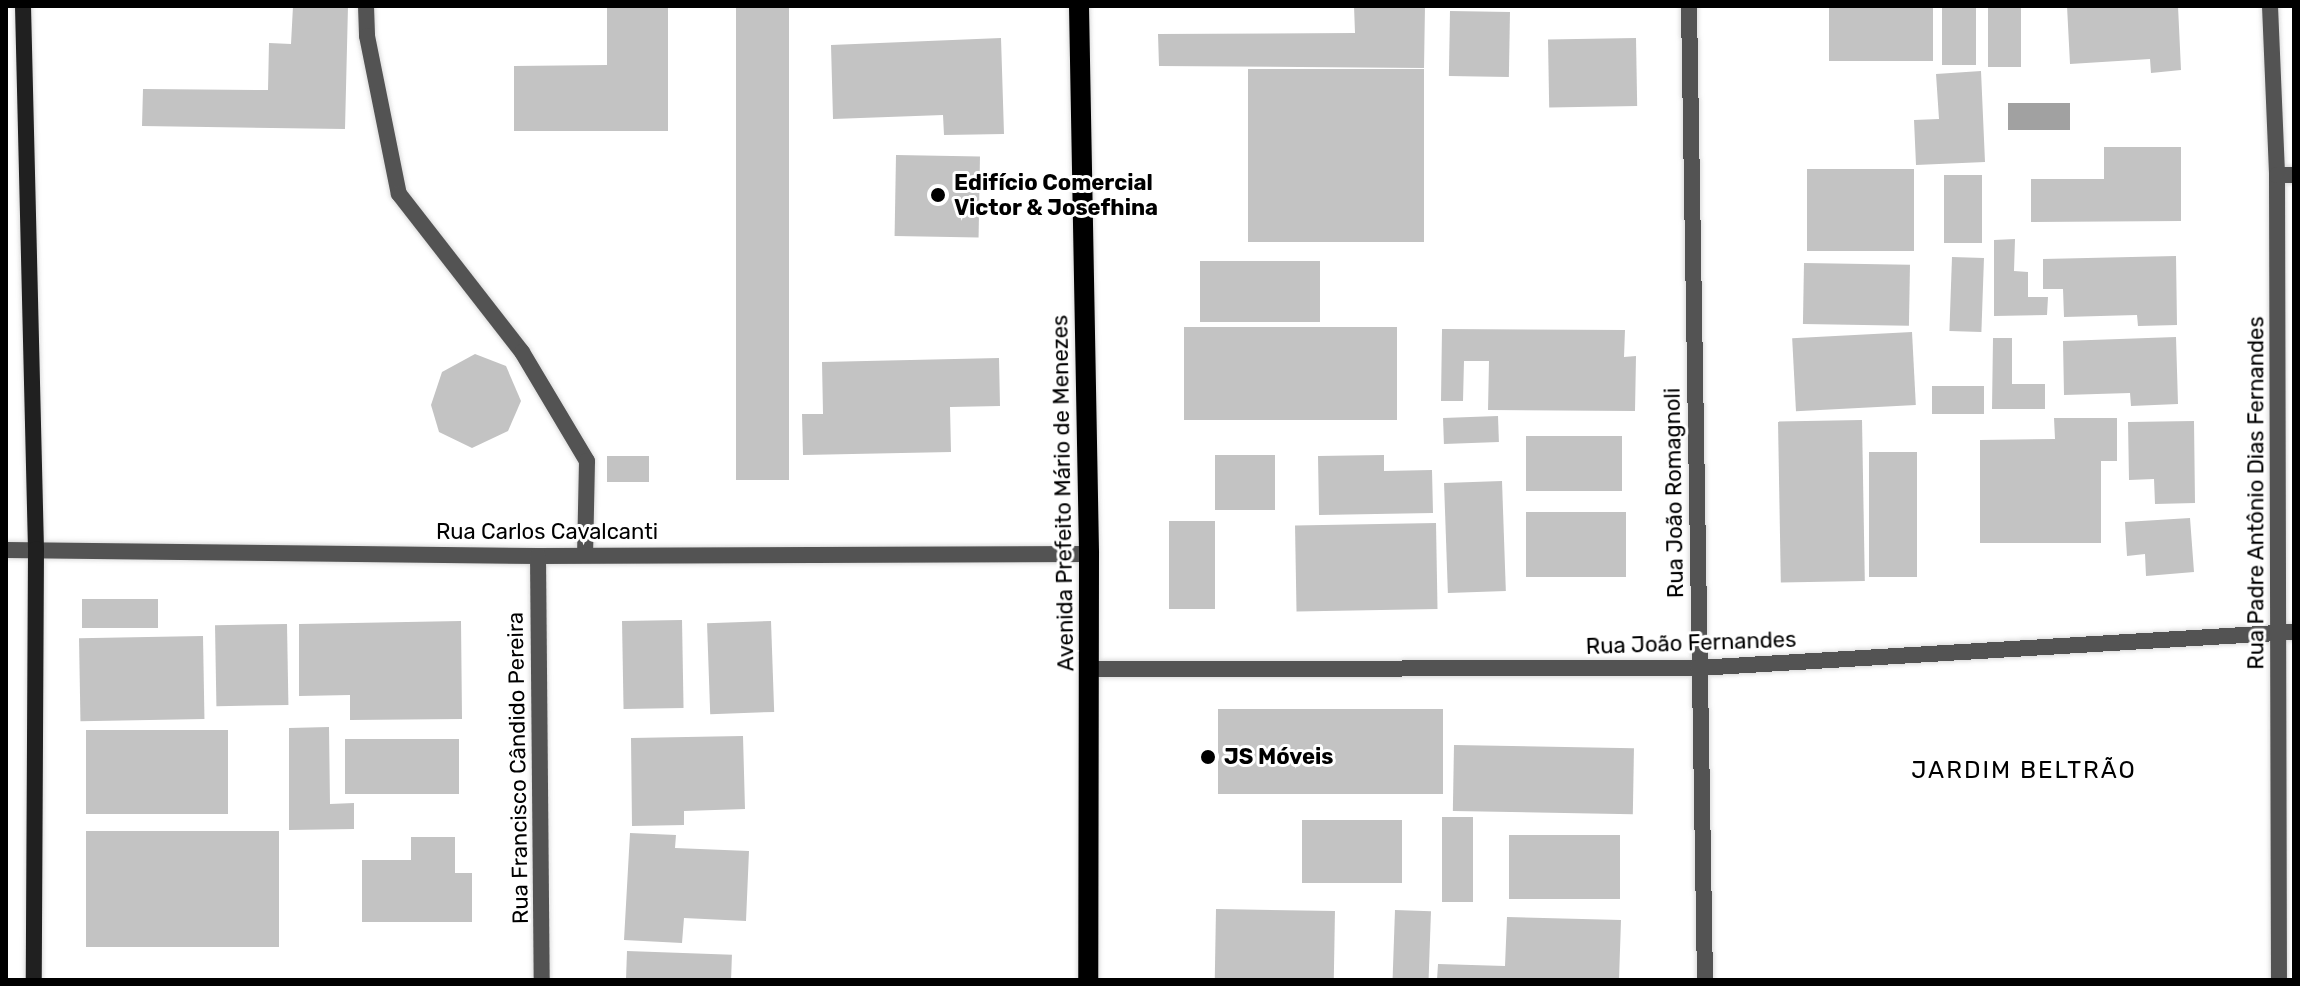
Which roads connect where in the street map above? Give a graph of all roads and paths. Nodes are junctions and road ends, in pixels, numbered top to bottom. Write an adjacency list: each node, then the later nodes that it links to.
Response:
1 (23, 6): 6 (main road)
2 (366, 6): 11 (street)
3 (1079, 6): 12 (main road, Avenida Prefeito Mário de Menezes)
4 (1689, 6): 15 (street, Rua João Romagnoli)
5 (2270, 6): 8 (street, Rua Padre Antônio Dias Fernandes)
6 (25, 108): 7 (main road); 9 (main road)
7 (6, 110)
8 (2286, 175): 14 (street, Rua Padre Antônio Dias Fernandes)
9 (36, 549): 10 (street, Rua Carlos Cavalcanti); 13 (street, Rua Carlos Cavalcanti); 17 (main road)
10 (6, 550)
11 (585, 554): 12 (street, Rua Carlos Cavalcanti); 13 (street, Rua Carlos Cavalcanti)
12 (1089, 554): 16 (main road, Avenida Prefeito Mário de Menezes)
13 (538, 556): 18 (street, Rua Francisco Cândido Pereira)
14 (2286, 632): 15 (street, Rua João Fernandes); 21 (street, Rua Padre Antônio Dias Fernandes)
15 (1698, 668): 16 (street, Rua João Fernandes); 20 (street, Rua João Romagnoli)
16 (1089, 669): 19 (main road, Avenida Prefeito Mário de Menezes)
17 (34, 980)
18 (542, 980)
19 (1088, 980)
20 (1705, 980)
21 (2279, 980)

